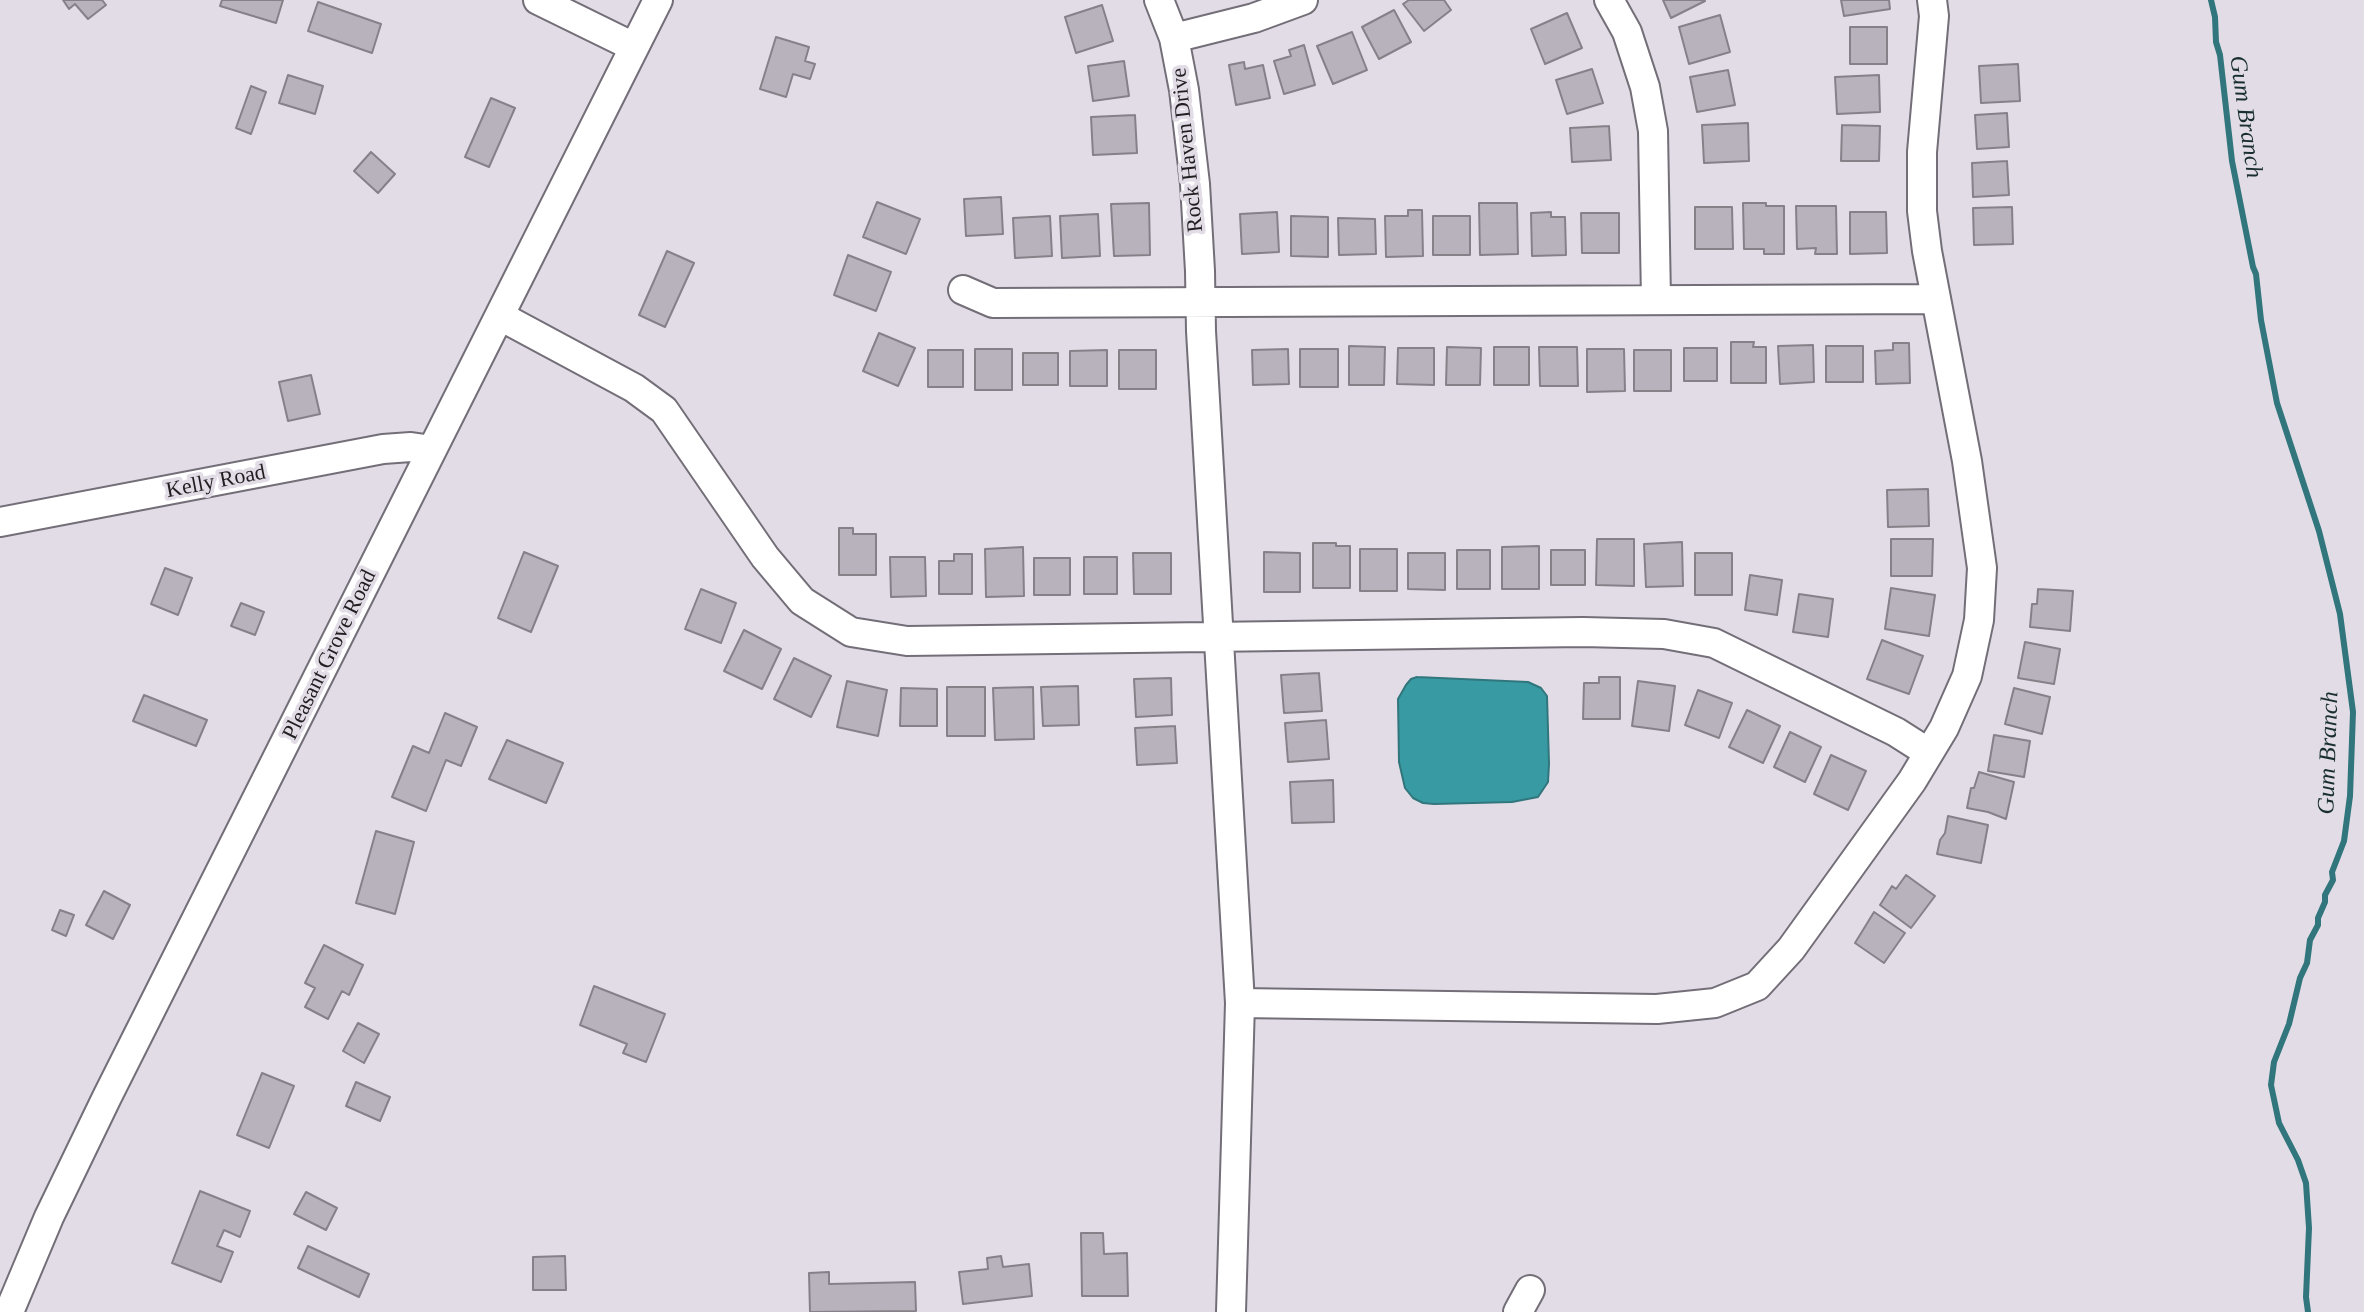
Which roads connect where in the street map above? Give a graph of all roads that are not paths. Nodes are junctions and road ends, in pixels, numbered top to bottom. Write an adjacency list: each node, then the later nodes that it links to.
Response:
1 (538, 0): 8 (street)
2 (658, 0): 8 (street, Pleasant Grove Road)
3 (1159, 0): 7 (street, Rock Haven Drive)
4 (1303, 0): 7 (street)
5 (1609, 0): 11 (street)
6 (1932, 0): 10 (street)
7 (1174, 38): 12 (street, Rock Haven Drive)
8 (634, 47): 13 (street, Pleasant Grove Road)
9 (963, 290): 12 (street)
10 (1936, 299): 11 (street); 17 (street)
11 (1656, 300): 12 (street)
12 (1200, 303): 16 (street, Rock Haven Drive)
13 (500, 316): 14 (street, Pleasant Grove Road); 16 (street)
14 (432, 450): 15 (street, Kelly Road); 19 (street, Pleasant Grove Road)
15 (0, 522)
16 (1220, 638): 17 (street); 18 (street, Rock Haven Drive)
17 (1929, 753): 18 (street)
18 (1240, 1003): 20 (street, Rock Haven Drive)
19 (9, 1312)
20 (1231, 1312)

